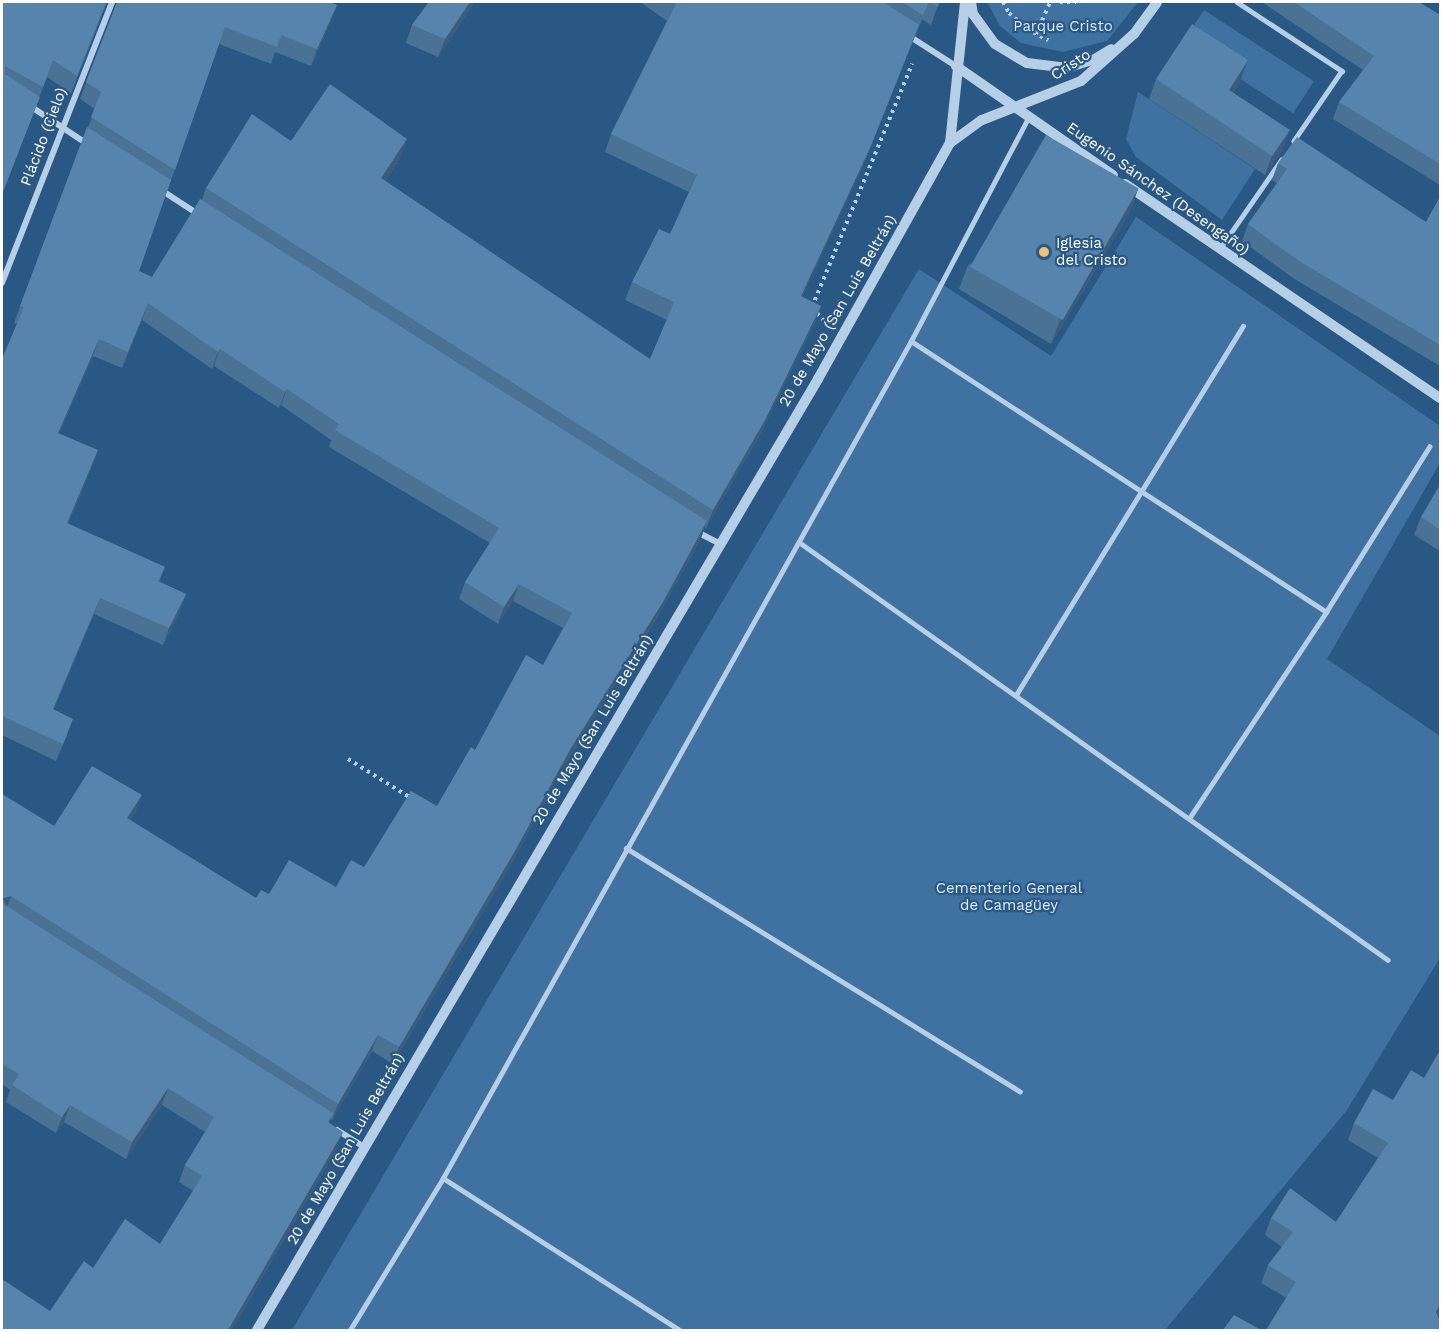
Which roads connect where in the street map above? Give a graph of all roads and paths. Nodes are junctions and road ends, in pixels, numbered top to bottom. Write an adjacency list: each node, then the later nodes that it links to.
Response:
1 (112, 2): 20 (street, Plácido (Cielo))
2 (965, 2): 15 (street, 20 de Mayo (San Luis Beltrán))
3 (971, 2): 12 (street)
4 (1003, 2): 11 (path)
5 (1050, 2): 11 (path)
6 (1060, 2): 7 (path)
7 (1076, 2)
8 (1157, 2): 12 (street, Cristo)
9 (1237, 2): 22 (lane)
10 (903, 32): 14 (street, Eugenio Sánchez (Desengaño))
11 (1036, 34): 13 (path)
12 (1134, 34): 17 (street, Cristo)
13 (1056, 41)
14 (920, 44): 15 (street, Eugenio Sánchez (Desengaño)); 29 (path)
15 (956, 66): 18 (street, Eugenio Sánchez (Desengaño)); 21 (street, 20 de Mayo (San Luis Beltrán))
16 (21, 100): 20 (street)
17 (1038, 101): 18 (street, Cristo); 19 (street)
18 (1012, 106): 19 (street, Eugenio Sánchez (Desengaño)); 21 (street, 20 de Mayo (San Luis Beltrán))
19 (1028, 118): 27 (street, Eugenio Sánchez (Desengaño)); 31 (lane)
20 (60, 126): 23 (street); 28 (street, Plácido (Cielo))
21 (951, 143): 37 (street, 20 de Mayo (San Luis Beltrán))
22 (1290, 147)
23 (100, 152)
24 (1283, 156): 27 (lane)
25 (151, 184): 26 (street)
26 (201, 216)
27 (1218, 251): 32 (street, Eugenio Sánchez (Desengaño))
28 (2, 283)
29 (828, 325)
30 (1243, 326): 34 (lane)
31 (910, 341): 34 (lane); 36 (lane)
32 (1440, 398)
33 (1429, 447): 38 (lane)
34 (1139, 492): 38 (lane); 39 (lane)
35 (686, 524): 37 (street)
36 (799, 542): 39 (lane); 43 (lane)
37 (721, 544): 47 (street, 20 de Mayo (San Luis Beltrán))
38 (1326, 612): 42 (lane)
39 (1016, 694): 42 (lane)
40 (348, 759): 41 (path)
41 (417, 802)
42 (1190, 817): 44 (lane)
43 (626, 848): 45 (lane); 48 (lane)
44 (1388, 960)
45 (1020, 1091)
46 (334, 1128): 47 (street)
47 (364, 1147): 49 (street, 20 de Mayo (San Luis Beltrán))
48 (443, 1178): 50 (lane); 51 (lane)
49 (257, 1330)
50 (350, 1330)
51 (680, 1330)

